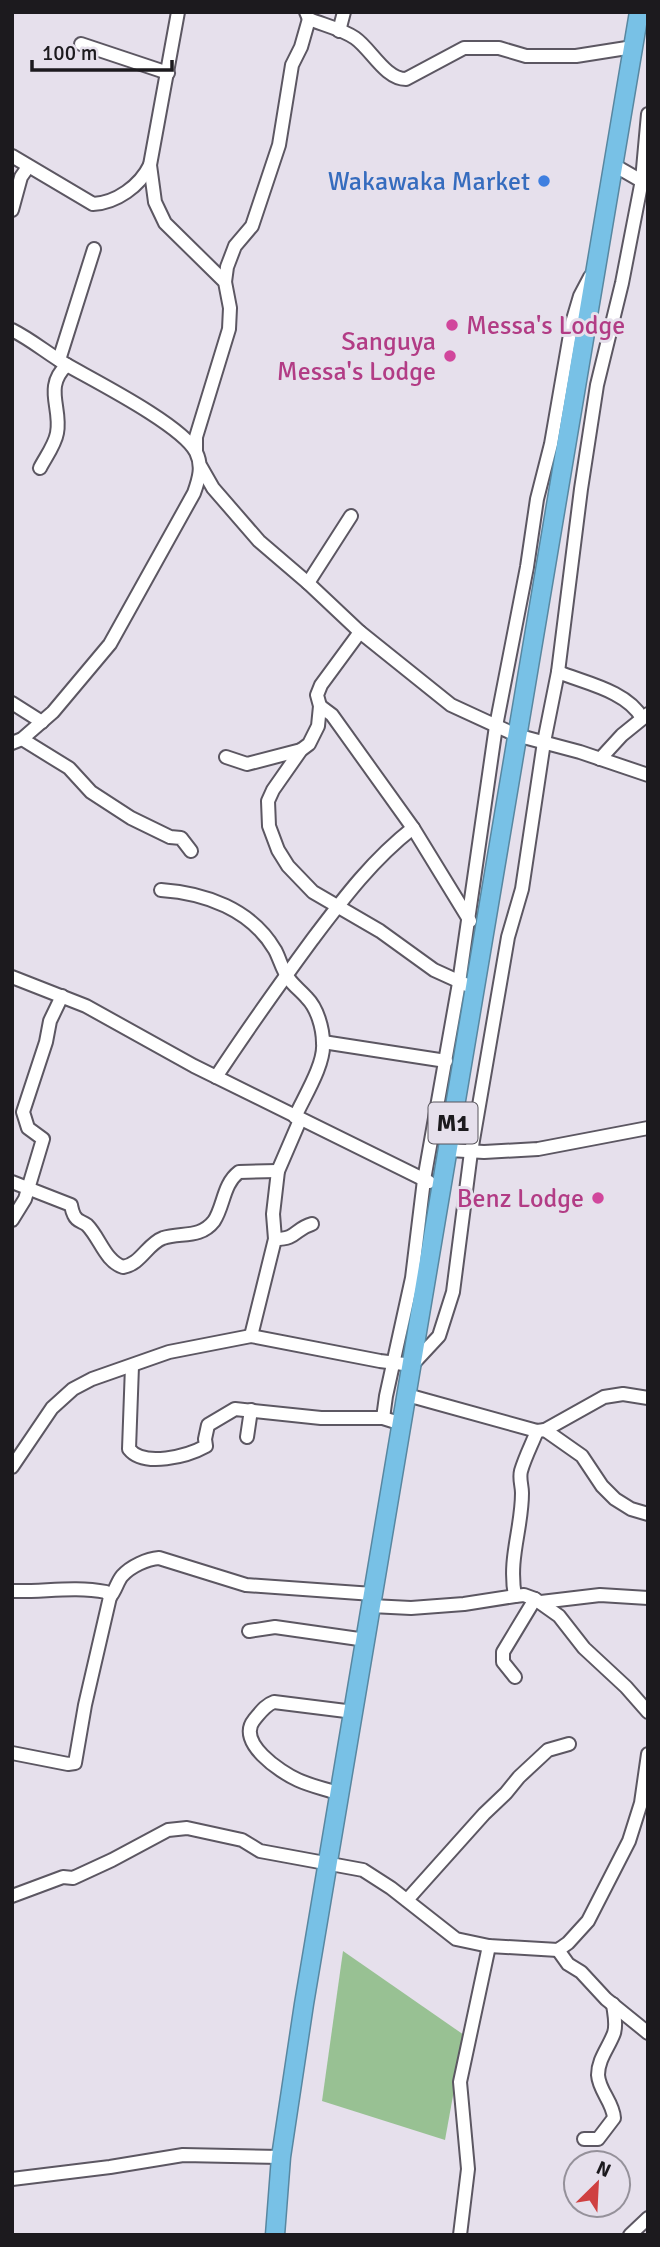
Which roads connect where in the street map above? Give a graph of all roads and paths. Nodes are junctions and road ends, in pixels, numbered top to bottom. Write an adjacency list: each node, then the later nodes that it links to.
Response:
1 (178, 12): 8 (street)
2 (344, 12): 5 (street)
3 (639, 12): 7 (highway, M1)
4 (308, 16): 5 (street); 19 (street)
5 (339, 31): 7 (street)
6 (81, 44): 8 (street)
7 (633, 47): 10 (highway, M1)
8 (168, 73): 13 (street)
9 (647, 120): 10 (street); 15 (street)
10 (618, 134): 12 (highway, M1)
11 (12, 156): 14 (street)
12 (612, 164): 15 (street); 18 (highway, M1)
13 (150, 165): 14 (street); 19 (street)
14 (28, 167): 16 (street)
15 (645, 183): 28 (street)
16 (12, 210)
17 (94, 249): 21 (street)
18 (597, 264): 33 (street); 34 (highway, M1)
19 (225, 282): 22 (street)
20 (12, 330): 21 (street)
21 (63, 362): 22 (street); 24 (street)
22 (196, 451): 23 (street)
23 (201, 467): 26 (street); 32 (street)
24 (40, 468)
25 (351, 516): 26 (street)
26 (308, 583): 27 (street)
27 (360, 632): 30 (street); 33 (street)
28 (558, 672): 31 (street); 36 (street)
29 (12, 703): 32 (street)
30 (320, 706): 37 (street); 41 (street)
31 (645, 716): 39 (street)
32 (42, 722): 35 (street)
33 (496, 726): 34 (street); 45 (street)
34 (516, 735): 36 (street); 46 (highway, M1)
35 (17, 741): 42 (street)
36 (544, 742): 39 (street); 57 (street)
37 (301, 750): 38 (street); 44 (street)
38 (226, 757)
39 (600, 759): 40 (street)
40 (648, 775)
41 (413, 828): 44 (street); 45 (street)
42 (191, 851)
43 (161, 890): 47 (street)
44 (337, 907): 47 (street); 49 (street)
45 (468, 918): 46 (street); 49 (street)
46 (483, 937): 49 (highway, M1)
47 (286, 975): 51 (street); 53 (street)
48 (12, 977): 50 (street)
49 (467, 985): 52 (street); 56 (highway, M1)
50 (62, 996): 53 (street); 61 (street)
51 (324, 1042): 52 (street); 54 (street)
52 (446, 1061): 59 (street)
53 (216, 1077): 54 (street)
54 (298, 1119): 58 (street); 59 (street)
55 (648, 1128): 57 (street)
56 (449, 1150): 57 (street); 62 (highway, M1)
57 (471, 1152): 68 (street)
58 (278, 1171): 61 (street); 65 (street)
59 (424, 1180): 62 (street); 67 (street)
60 (12, 1182): 61 (street)
61 (29, 1188): 63 (street)
62 (442, 1189): 68 (highway, M1)
63 (12, 1220)
64 (312, 1224): 65 (street)
65 (275, 1239): 66 (street)
66 (251, 1336): 67 (street); 69 (street)
67 (394, 1363): 68 (street); 73 (street)
68 (412, 1365): 70 (highway, M1)
69 (132, 1366): 72 (street); 77 (street)
70 (407, 1395): 74 (highway, M1); 75 (street)
71 (648, 1398): 75 (street)
72 (251, 1410): 73 (street); 76 (street)
73 (383, 1418): 74 (street)
74 (402, 1424): 83 (highway, M1)
75 (541, 1430): 78 (street); 80 (street)
76 (247, 1437)
77 (12, 1467)
78 (648, 1514)
79 (12, 1591): 81 (street)
80 (516, 1596): 83 (street); 84 (street)
81 (110, 1597): 83 (street); 91 (street)
82 (648, 1598): 84 (street)
83 (372, 1600): 86 (highway, M1)
84 (538, 1601): 87 (street); 89 (street)
85 (249, 1631): 86 (street)
86 (366, 1640): 88 (highway, M1)
87 (515, 1677)
88 (354, 1712): 94 (highway, M1); 94 (street)
89 (648, 1712)
90 (569, 1744): 97 (street)
91 (12, 1753)
92 (648, 1754): 93 (street)
93 (645, 1789): 99 (street)
94 (340, 1794): 95 (highway, M1)
95 (328, 1865): 96 (street); 97 (street); 103 (highway, M1)
96 (12, 1896)
97 (407, 1900): 98 (street)
98 (489, 1946): 99 (street); 107 (street)
99 (558, 1950): 100 (street)
100 (612, 2004): 101 (street); 102 (street)
101 (648, 2034)
102 (584, 2139)
103 (281, 2157): 104 (street); 106 (highway, M1)
104 (12, 2179)
105 (648, 2218): 108 (street)
106 (275, 2235)
107 (460, 2235)
108 (630, 2235)

